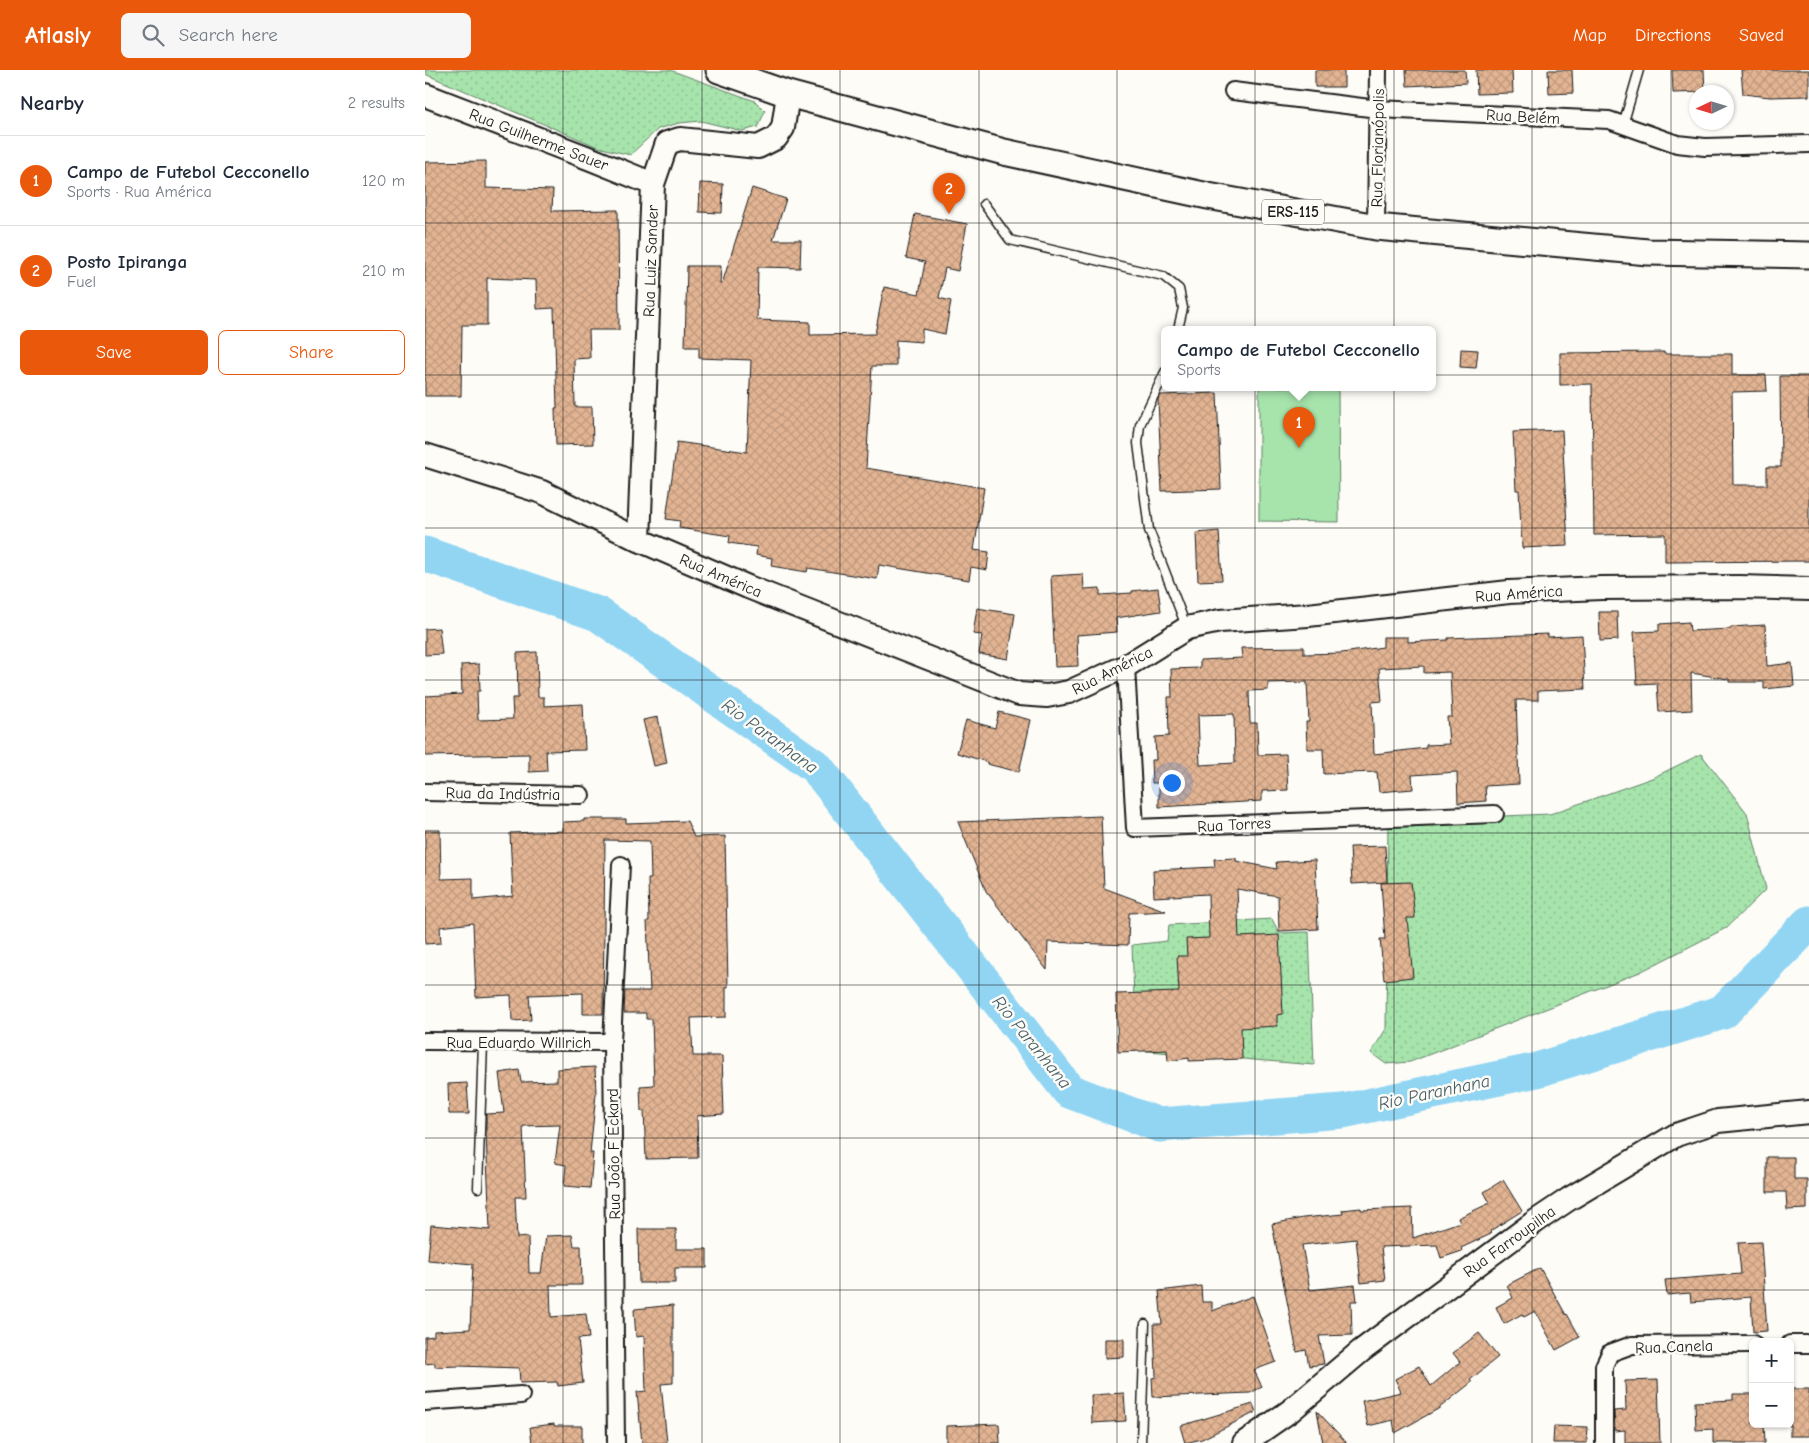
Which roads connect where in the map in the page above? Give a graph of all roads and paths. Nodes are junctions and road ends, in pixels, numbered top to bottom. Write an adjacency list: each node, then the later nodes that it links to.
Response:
1 (719, 70): 6 (main road, ERS-115)
2 (1378, 70): 7 (street, Rua Florianópolis)
3 (1639, 70): 8 (lane)
4 (1233, 91): 7 (street, Rua Belém)
5 (425, 94): 10 (street, Rua Guilherme Sauer)
6 (788, 94): 10 (street, Rua Luiz Sander); 12 (main road, ERS-115)
7 (1379, 109): 8 (street, Rua Belém); 12 (street, Rua Florianópolis)
8 (1623, 125): 9 (street, Rua Belém)
9 (1809, 144)
10 (653, 184): 17 (street, Rua Luiz Sander)
11 (984, 204): 14 (lane)
12 (1376, 226): 13 (main road, ERS-115)
13 (1809, 255)
14 (1178, 326)
15 (1161, 380): 19 (lane)
16 (425, 455): 17 (street, Rua América)
17 (639, 540): 20 (street, Rua América)
18 (1809, 589): 19 (street, Rua América)
19 (1187, 628): 20 (street, Rua América)
20 (1126, 666): 23 (street, Rua Torres)
21 (425, 792): 22 (street, Rua da Indústria)
22 (581, 795)
23 (1495, 814)
24 (621, 865): 26 (street, Rua João F Eckard)
25 (425, 1041): 27 (street, Rua Eduardo Willrich)
26 (612, 1042): 27 (street, Rua Eduardo Willrich); 36 (street, Rua João F Eckard)
27 (483, 1043): 29 (lane)
28 (1809, 1112): 38 (street, Rua Farroupilha)
29 (478, 1188)
30 (1145, 1324): 37 (lane)
31 (1749, 1344): 39 (street, Rua Canela)
32 (1794, 1344): 33 (street)
33 (1809, 1344)
34 (521, 1395): 35 (street)
35 (425, 1402)
36 (617, 1443)
37 (1141, 1443)
38 (1244, 1443)
39 (1604, 1443)

